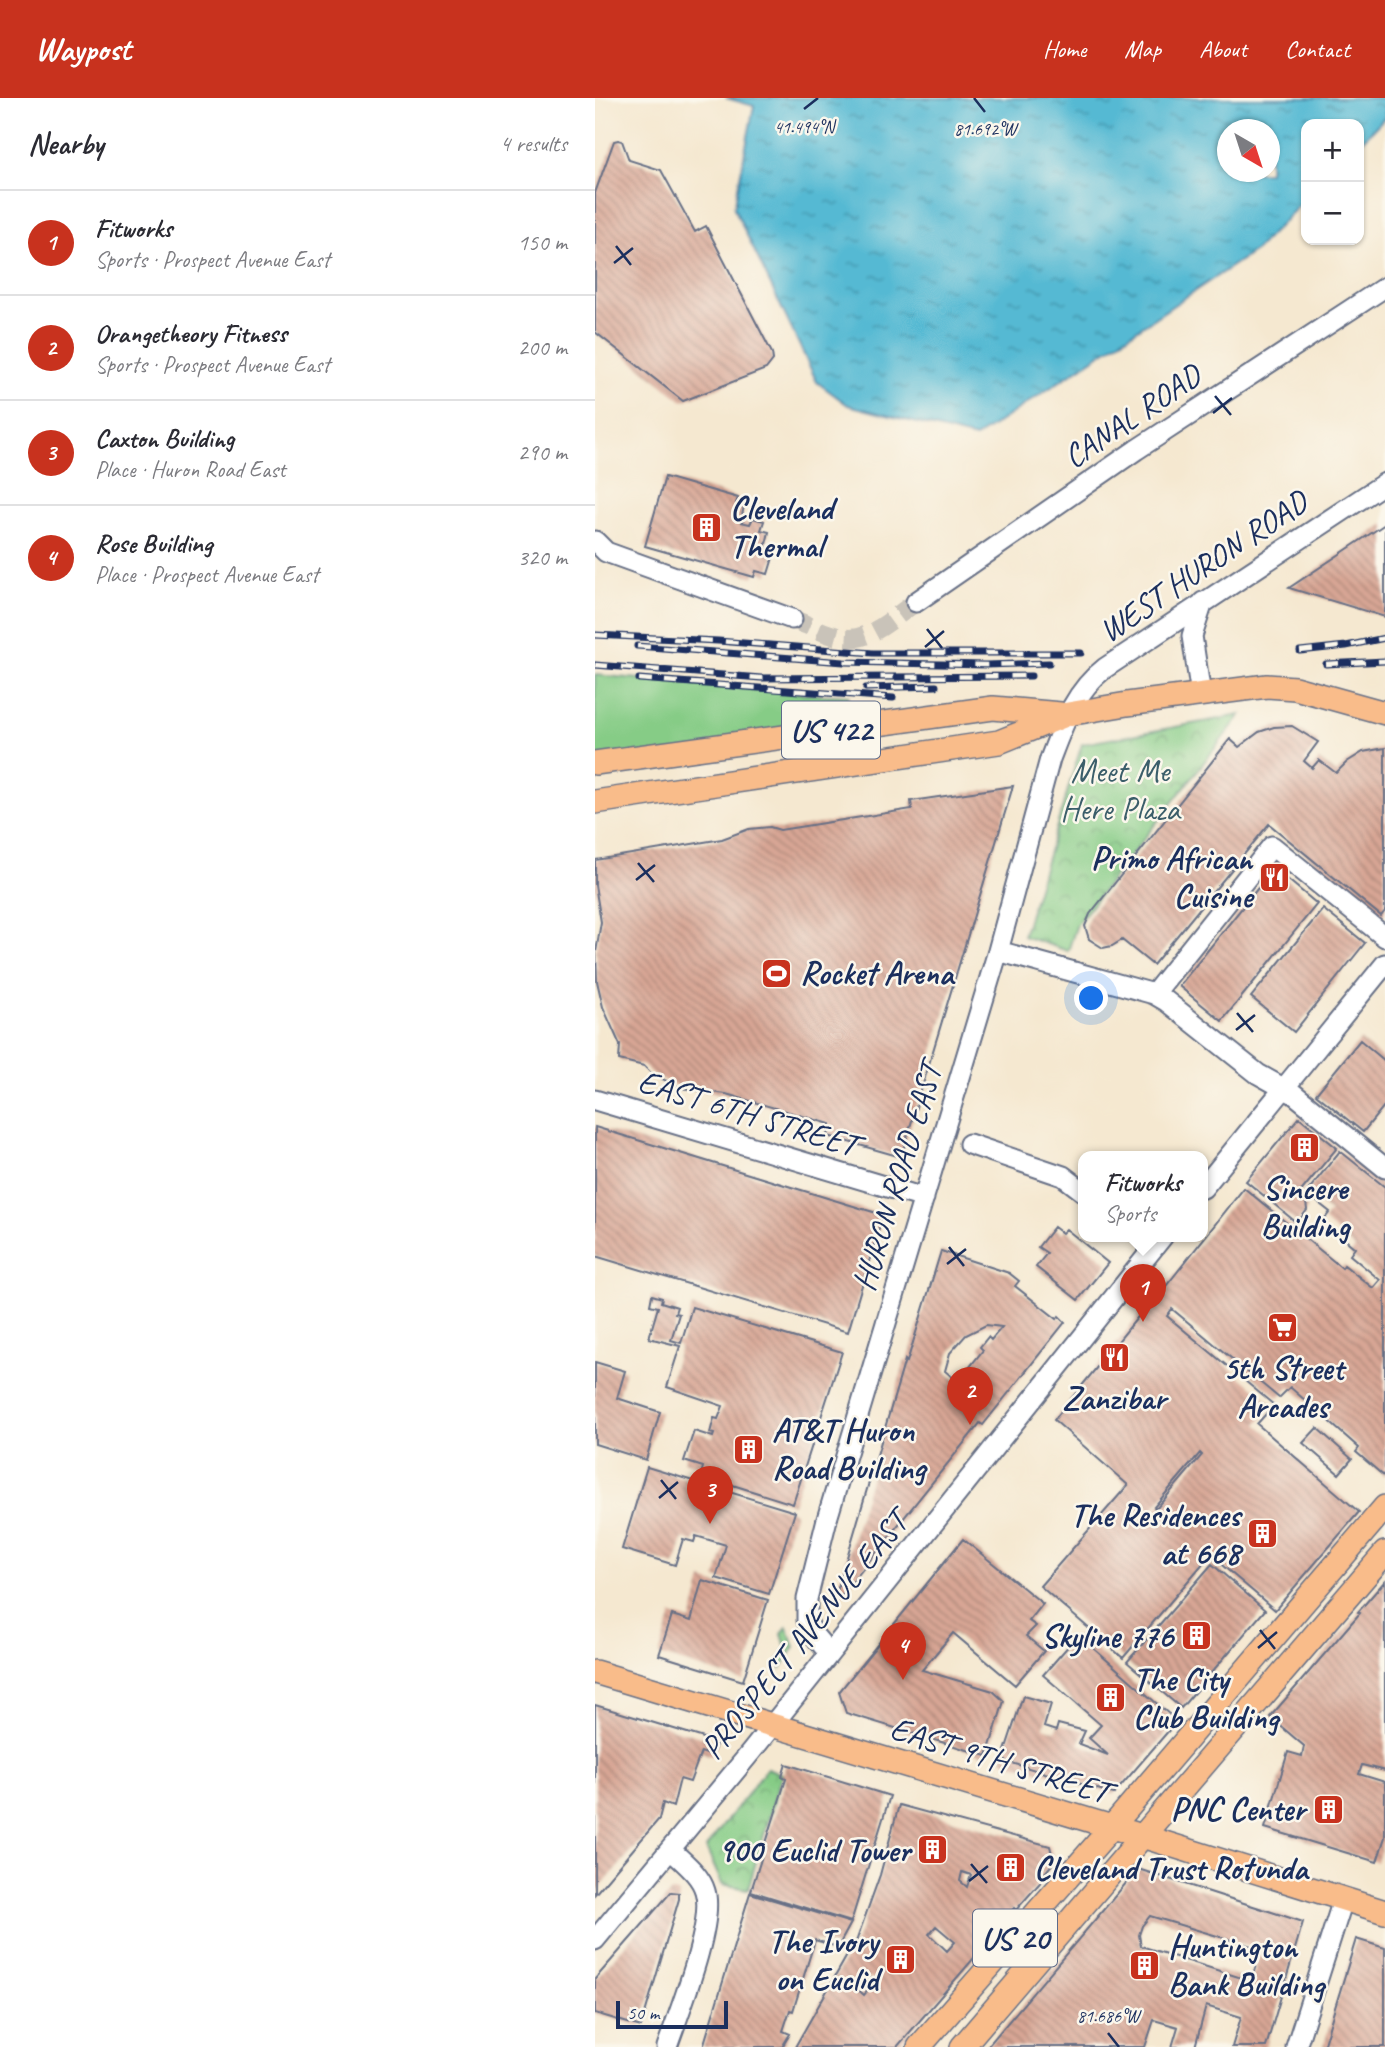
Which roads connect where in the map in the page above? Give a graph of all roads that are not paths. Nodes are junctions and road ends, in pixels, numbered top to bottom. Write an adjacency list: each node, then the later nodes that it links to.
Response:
1 (1385, 287): 4 (street, CANAL ROAD)
2 (1385, 483): 5 (street, WEST HURON ROAD)
3 (595, 541): 6 (street)
4 (916, 602)
5 (1203, 602): 7 (street); 9 (street, WEST HURON ROAD)
6 (792, 619)
7 (1201, 695): 8 (main road, US 422); 9 (main road, US 422)
8 (1385, 713)
9 (1068, 714): 10 (main road, US 422); 11 (main road, US 422); 13 (street, HURON ROAD EAST)
10 (595, 763)
11 (595, 802)
12 (1385, 937): 15 (street)
13 (998, 951): 15 (street); 22 (street, HURON ROAD EAST)
14 (1385, 964): 16 (street)
15 (1154, 994): 16 (street)
16 (1284, 1087): 19 (street); 20 (street)
17 (595, 1100): 22 (street, EAST 6TH STREET)
18 (969, 1144): 21 (street)
19 (1385, 1168)
20 (1208, 1181)
21 (1078, 1188)
22 (924, 1198): 26 (street, HURON ROAD EAST)
23 (1158, 1242): 26 (street, PROSPECT AVENUE EAST)
24 (1385, 1507): 29 (main road, US 20)
25 (1385, 1553): 30 (main road, US 20)
26 (829, 1653): 28 (street, PROSPECT AVENUE EAST)
27 (595, 1672): 28 (main road, EAST 9TH STREET)
28 (771, 1726): 29 (main road, EAST 9TH STREET); 31 (street, PROSPECT AVENUE EAST)
29 (1111, 1828): 30 (main road, EAST 9TH STREET); 36 (main road, US 20)
30 (1142, 1836): 32 (main road, EAST 9TH STREET); 37 (main road, US 20)
31 (671, 1850): 34 (street, PROSPECT AVENUE EAST); 35 (street)
32 (1343, 1900): 33 (main road, EAST 9TH STREET); 38 (street)
33 (1385, 1912)
34 (595, 1940)
35 (667, 2047)
36 (919, 2047)
37 (962, 2047)
38 (1296, 2047)

